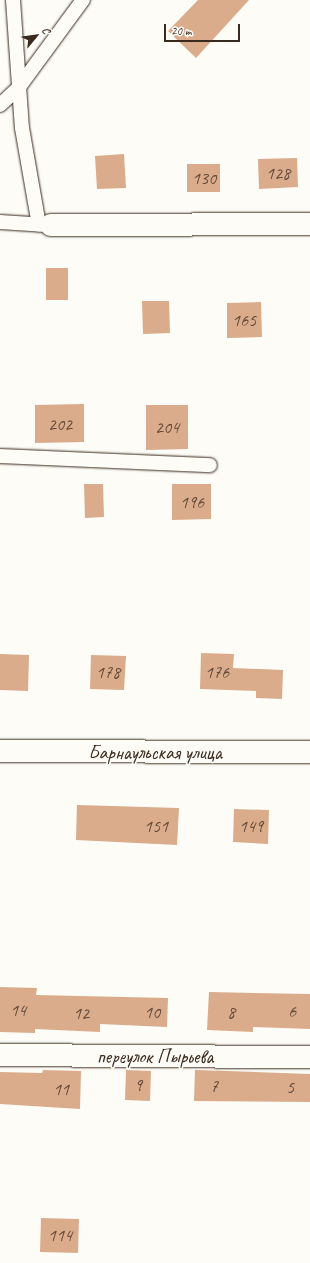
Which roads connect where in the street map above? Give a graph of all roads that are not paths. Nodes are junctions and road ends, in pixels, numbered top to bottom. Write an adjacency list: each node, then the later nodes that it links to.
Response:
1 (13, 0): 3 (lane)
2 (82, 0): 3 (lane)
3 (19, 87): 4 (lane); 7 (lane)
4 (0, 105)
5 (0, 222): 7 (lane)
6 (310, 224): 7 (street)
7 (45, 225)
8 (0, 456): 9 (lane)
9 (210, 465)
10 (0, 751): 11 (street, Барнаульская улица)
11 (310, 752)
12 (0, 1055): 13 (street, переулок Пырьева)
13 (310, 1057)

